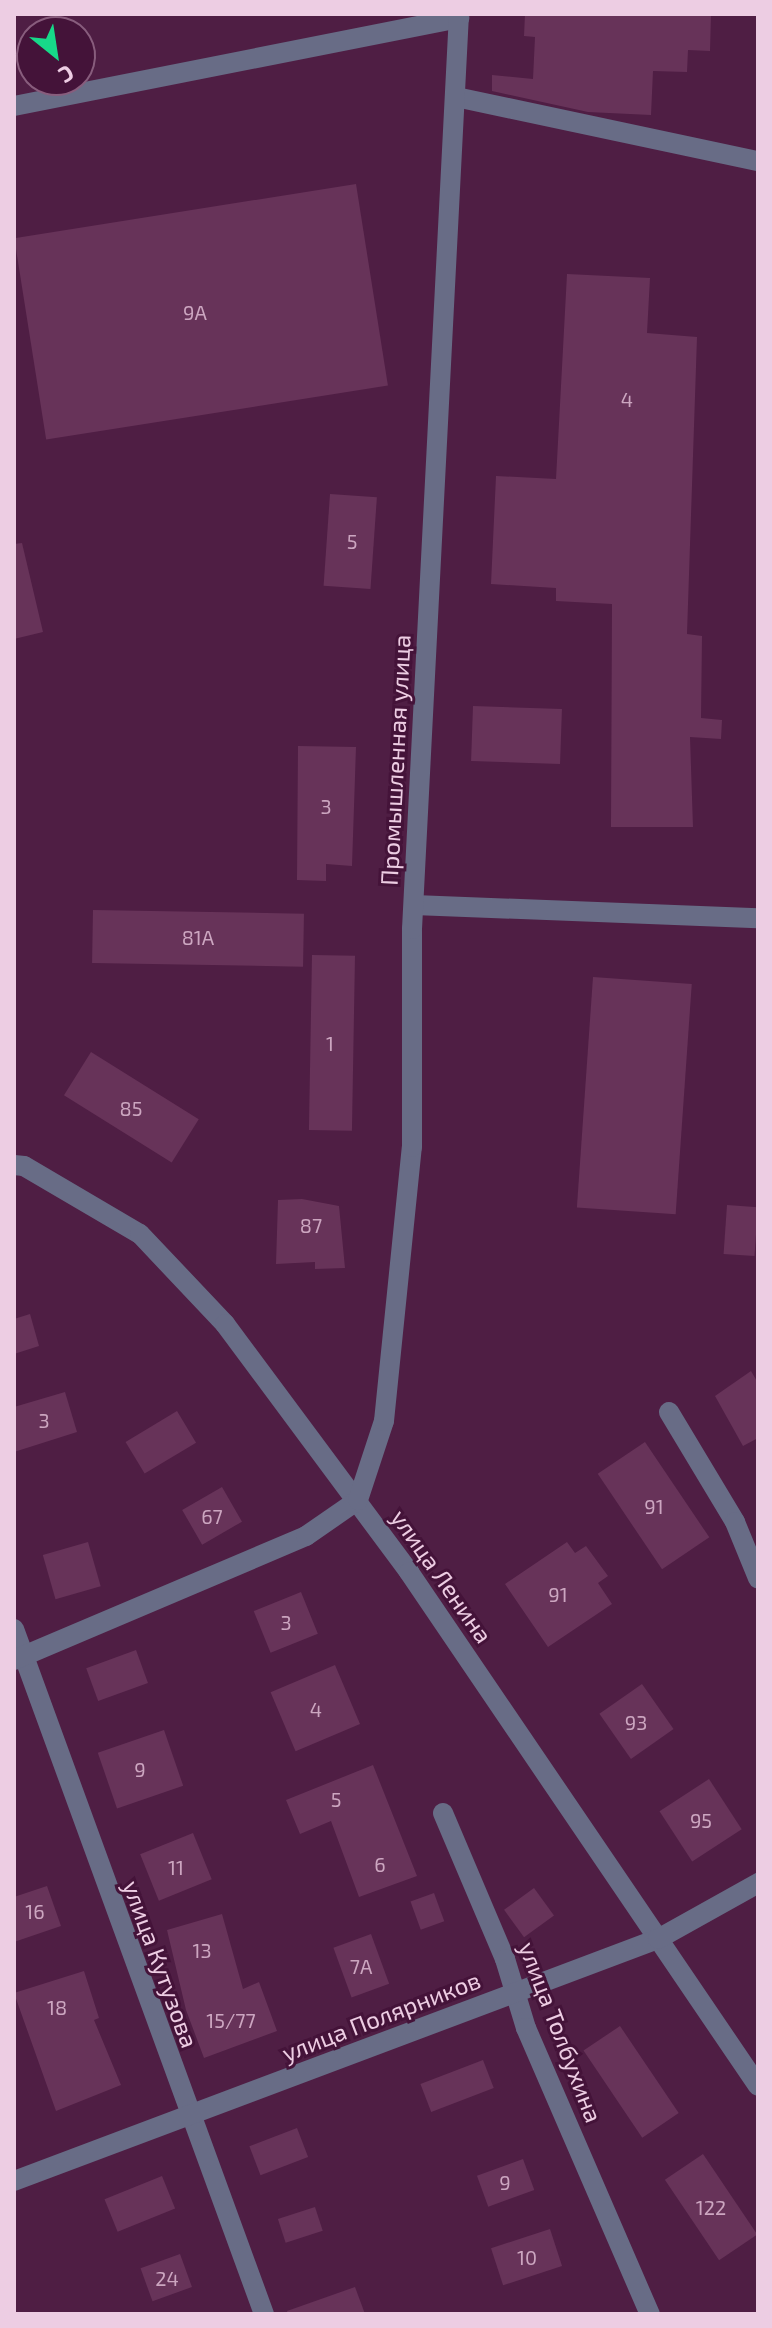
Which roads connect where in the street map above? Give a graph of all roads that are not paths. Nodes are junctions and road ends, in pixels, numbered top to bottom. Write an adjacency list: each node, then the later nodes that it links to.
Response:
1 (459, 16): 2 (street, Промышленная улица); 3 (street)
2 (456, 97): 4 (street); 5 (street, Промышленная улица)
3 (14, 106)
4 (758, 161)
5 (414, 905): 6 (street); 9 (street, Промышленная улица)
6 (758, 918)
7 (14, 1165): 9 (street, улица Ленина)
8 (669, 1412): 10 (street)
9 (358, 1500): 12 (street); 15 (street, улица Ленина)
10 (758, 1578)
11 (14, 1629): 12 (street, улица Кутузова)
12 (19, 1658): 18 (street, улица Кутузова)
13 (443, 1813): 16 (street, улица Толбухина)
14 (758, 1883): 15 (street, улица Полярников)
15 (658, 1939): 16 (street, улица Полярников); 17 (street, улица Ленина)
16 (515, 1992): 18 (street, улица Полярников); 21 (street, улица Толбухина)
17 (758, 2086)
18 (189, 2118): 19 (street, улица Полярников); 20 (street, улица Кутузова)
19 (14, 2181)
20 (264, 2314)
21 (650, 2314)

